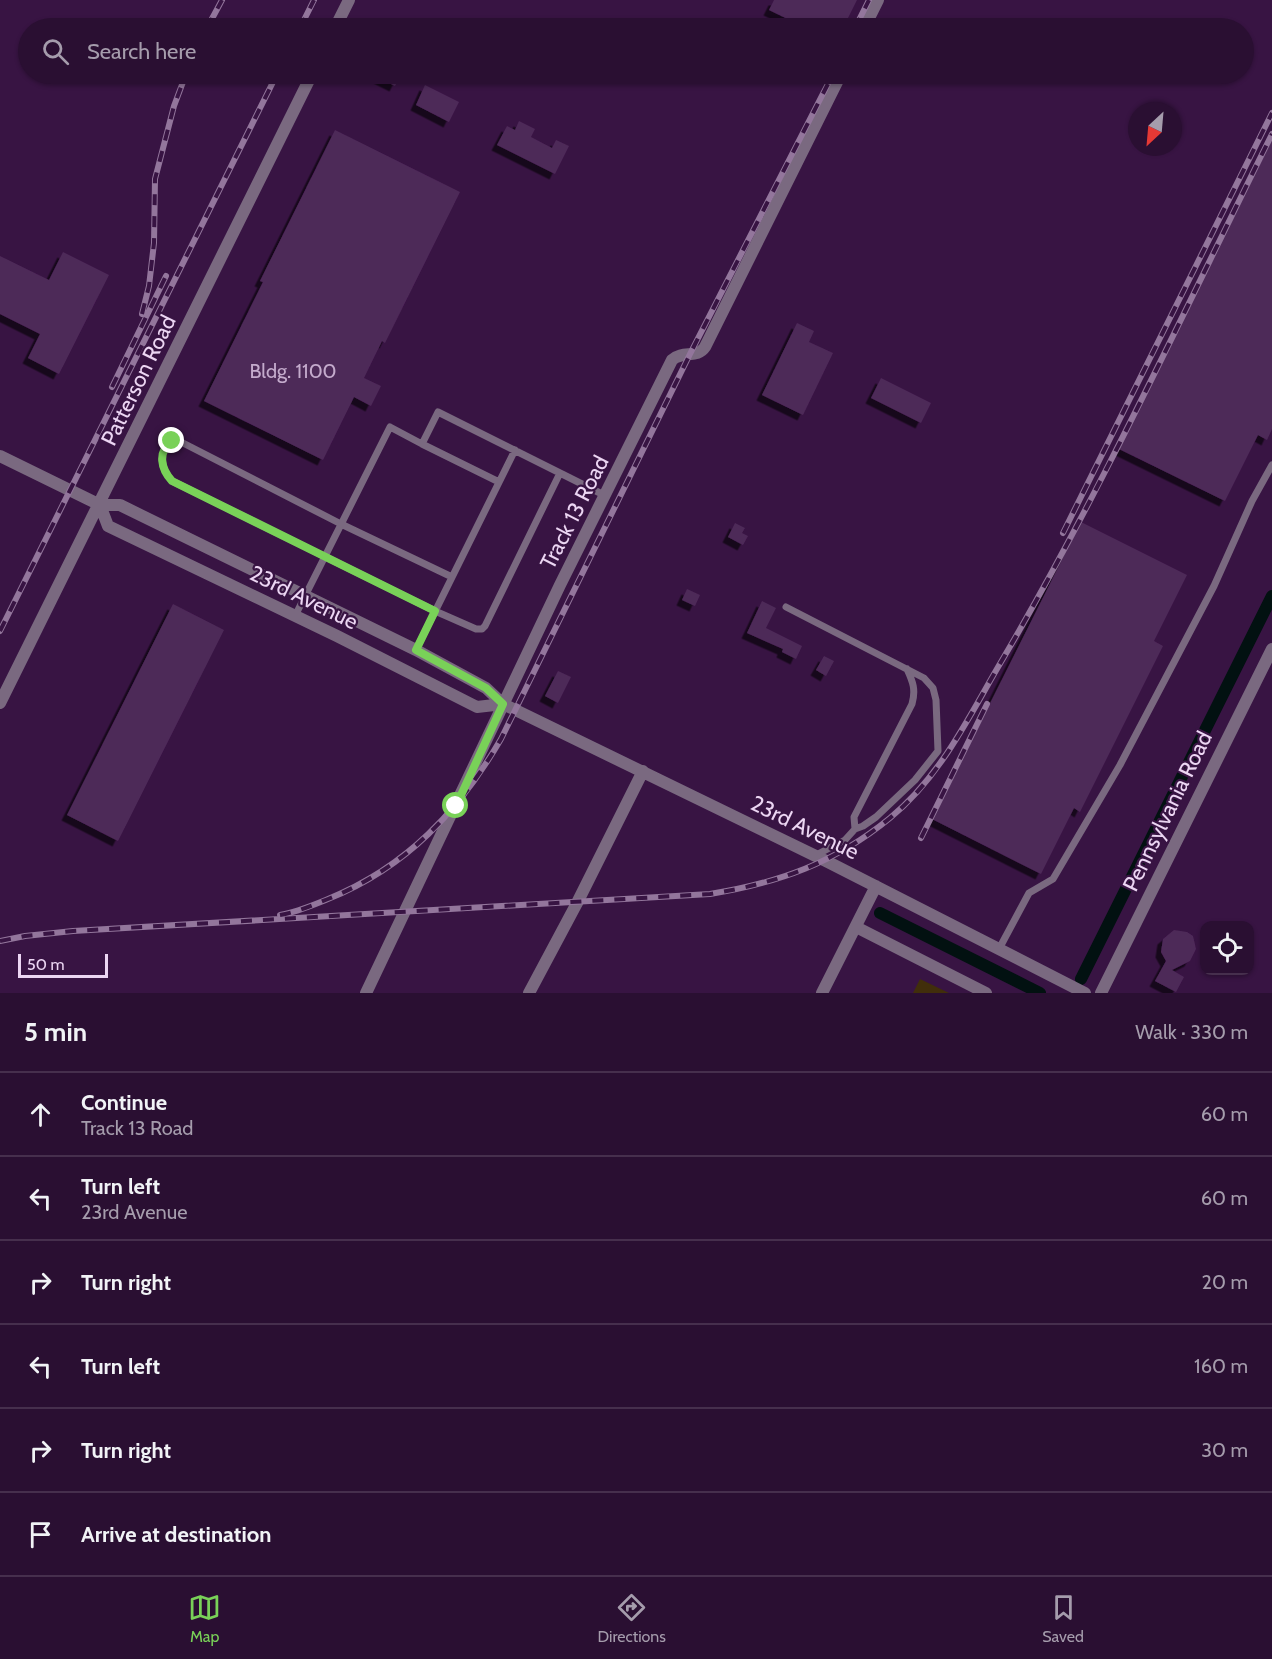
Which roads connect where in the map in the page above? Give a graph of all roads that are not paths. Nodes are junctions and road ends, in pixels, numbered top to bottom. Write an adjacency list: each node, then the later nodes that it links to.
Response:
1 (349, 0): 3 (street)
2 (878, 0): 4 (street)
3 (340, 18)
4 (869, 18)
5 (307, 84): 14 (street, Patterson Road)
6 (836, 84): 13 (street, Track 13 Road)
7 (422, 444): 8 (lane); 12 (lane); 15 (lane)
8 (515, 450): 11 (lane); 12 (lane)
9 (0, 456): 14 (street, 23rd Avenue)
10 (1272, 465): 32 (lane)
11 (560, 473): 13 (lane); 20 (lane)
12 (499, 482): 17 (lane)
13 (606, 496): 26 (street, Track 13 Road)
14 (100, 505): 18 (street, 23rd Avenue); 21 (street, 23rd Avenue); 25 (street, Patterson Road)
15 (340, 525): 16 (lane); 16 (lane); 17 (lane)
16 (324, 558): 18 (lane); 20 (lane)
17 (452, 578): 20 (lane)
18 (304, 597): 21 (lane); 23 (street, 23rd Avenue)
19 (786, 607): 24 (lane)
20 (435, 611): 23 (lane)
21 (295, 616): 26 (street, 23rd Avenue)
22 (1272, 649): 38 (street, Pennsylvania Road)
23 (416, 650): 26 (street, 23rd Avenue)
24 (907, 669): 28 (lane); 28 (lane)
25 (0, 703)
26 (503, 704): 27 (street, 23rd Avenue); 33 (street, Track 13 Road)
27 (643, 771): 29 (street, 23rd Avenue); 34 (street)
28 (855, 828): 29 (lane)
29 (816, 855): 30 (street, 23rd Avenue)
30 (876, 886): 31 (street); 32 (street, 23rd Avenue)
31 (856, 927): 35 (street); 36 (street)
32 (999, 949): 37 (street, 23rd Avenue)
33 (366, 993)
34 (529, 993)
35 (822, 993)
36 (986, 993)
37 (1085, 993)
38 (1101, 993)

